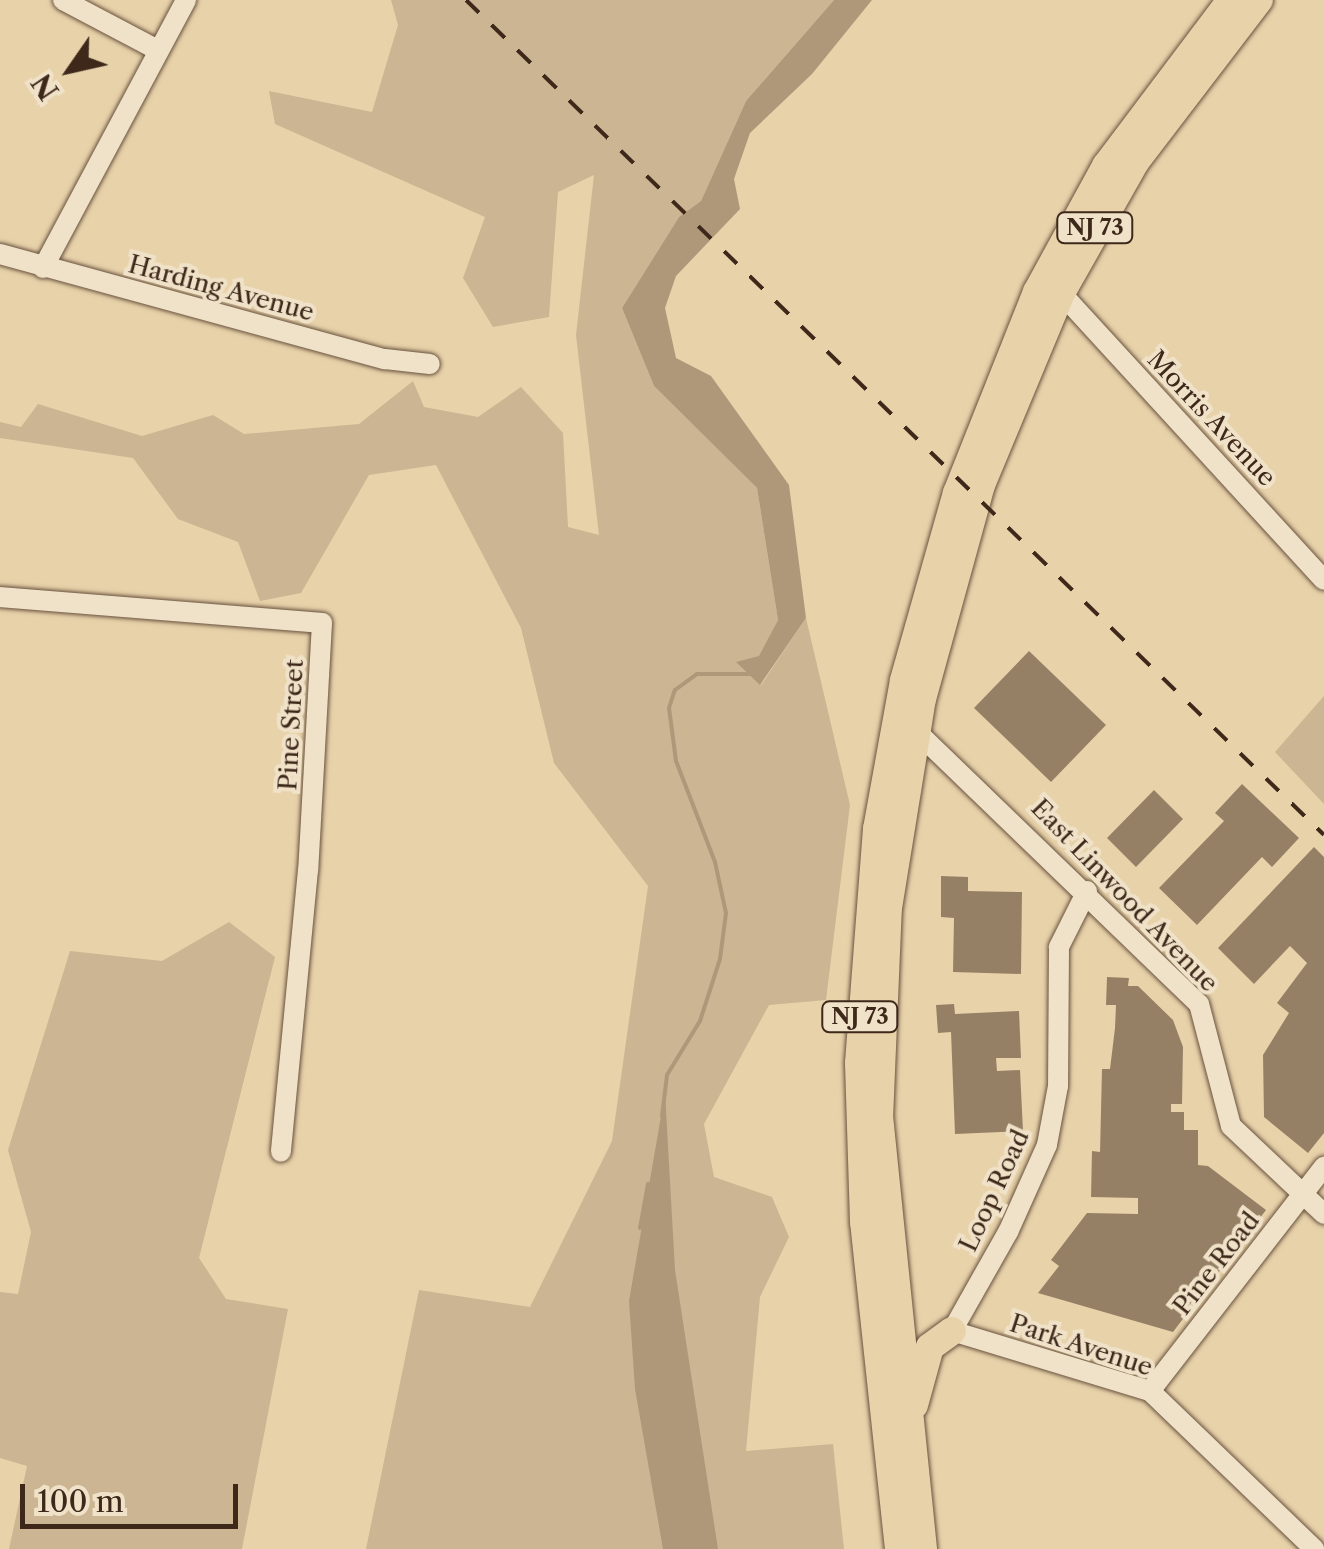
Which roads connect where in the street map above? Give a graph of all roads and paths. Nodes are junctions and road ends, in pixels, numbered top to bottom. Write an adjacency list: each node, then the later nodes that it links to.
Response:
1 (63, 0): 5 (street)
2 (186, 0): 5 (street)
3 (1231, 0): 21 (highway, NJ 73)
4 (1259, 0): 8 (highway, NJ 73)
5 (158, 50): 7 (street)
6 (0, 254): 7 (street, Harding Avenue)
7 (43, 268): 9 (street, Harding Avenue)
8 (1060, 293): 10 (street, Morris Avenue); 12 (highway, NJ 73)
9 (430, 364)
10 (1324, 580)
11 (0, 596): 14 (street, Pine Street)
12 (916, 730): 13 (street, East Linwood Avenue); 20 (highway, NJ 73)
13 (1087, 891): 16 (street, East Linwood Avenue); 18 (street, Loop Road)
14 (280, 1152)
15 (1324, 1167): 16 (street, Pine Road)
16 (1303, 1194): 17 (street, East Linwood Avenue); 19 (street, Pine Road)
17 (1324, 1214)
18 (952, 1331): 19 (street, Park Avenue); 20 (highway)
19 (1150, 1391): 23 (street, Park Avenue)
20 (912, 1451): 22 (highway, NJ 73)
21 (899, 1549)
22 (924, 1549)
23 (1314, 1549)

